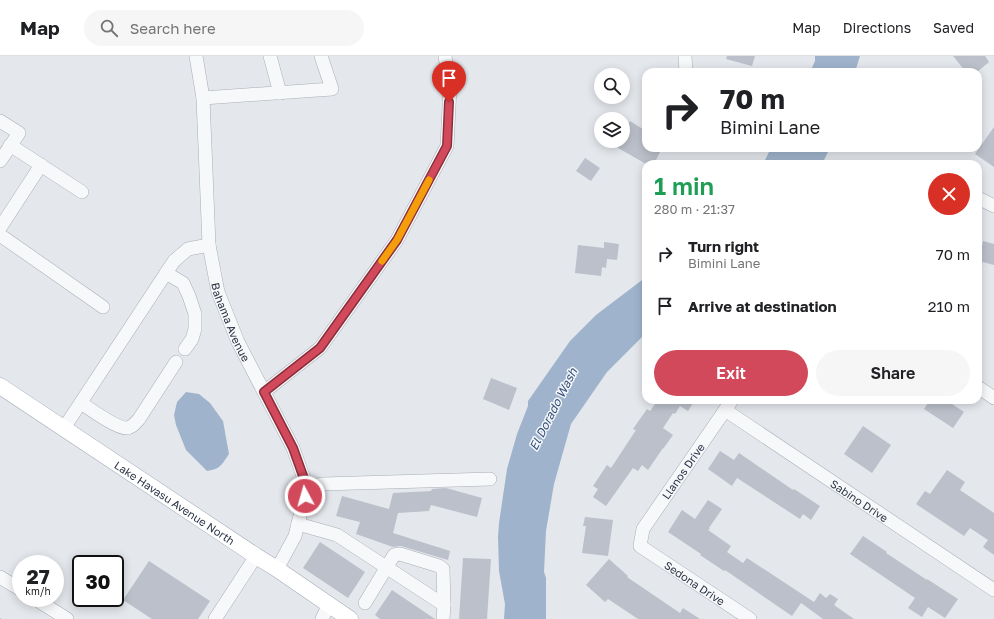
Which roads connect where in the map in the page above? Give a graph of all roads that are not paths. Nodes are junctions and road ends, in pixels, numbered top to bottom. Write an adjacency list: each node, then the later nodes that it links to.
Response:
1 (196, 56): 8 (street, Bahama Avenue)
2 (270, 56): 7 (street)
3 (321, 56): 7 (street)
4 (446, 56): 25 (street)
5 (685, 56): 6 (street)
6 (686, 68)
7 (280, 93): 8 (street)
8 (203, 98): 18 (street, Bahama Avenue)
9 (0, 121): 10 (street)
10 (10, 145): 11 (street); 12 (street)
11 (0, 161)
12 (41, 165): 13 (street); 16 (street)
13 (82, 192)
14 (982, 200): 15 (street)
15 (994, 206)
16 (0, 228)
17 (0, 235): 20 (street)
18 (209, 245): 19 (street); 25 (street, Bahama Avenue)
19 (166, 273): 21 (street); 27 (street)
20 (103, 307)
21 (185, 349)
22 (176, 362): 27 (street)
23 (0, 386): 29 (main road, Lake Havasu Avenue North)
24 (982, 390): 26 (street)
25 (264, 392): 31 (street, Bahama Avenue)
26 (994, 398)
27 (81, 403): 29 (street)
28 (729, 405): 33 (street, Llanos Drive); 39 (street, Sabino Drive)
29 (64, 428): 34 (main road, Lake Havasu Avenue North)
30 (490, 479): 31 (street)
31 (307, 487): 32 (street)
32 (298, 524): 35 (street); 36 (street)
33 (640, 546): 49 (street, Sedona Drive)
34 (256, 556): 36 (main road, Lake Havasu Avenue North); 45 (street)
35 (387, 568): 40 (street); 42 (street); 42 (street)
36 (277, 569): 41 (main road, Lake Havasu Avenue North)
37 (0, 577): 38 (street)
38 (12, 584)
39 (994, 590)
40 (365, 603)
41 (329, 604): 46 (street); 47 (main road, Lake Havasu Avenue North)
42 (444, 605): 48 (street)
43 (48, 607): 44 (street)
44 (67, 619)
45 (215, 619)
46 (322, 619)
47 (350, 619)
48 (443, 619)
49 (750, 619)

